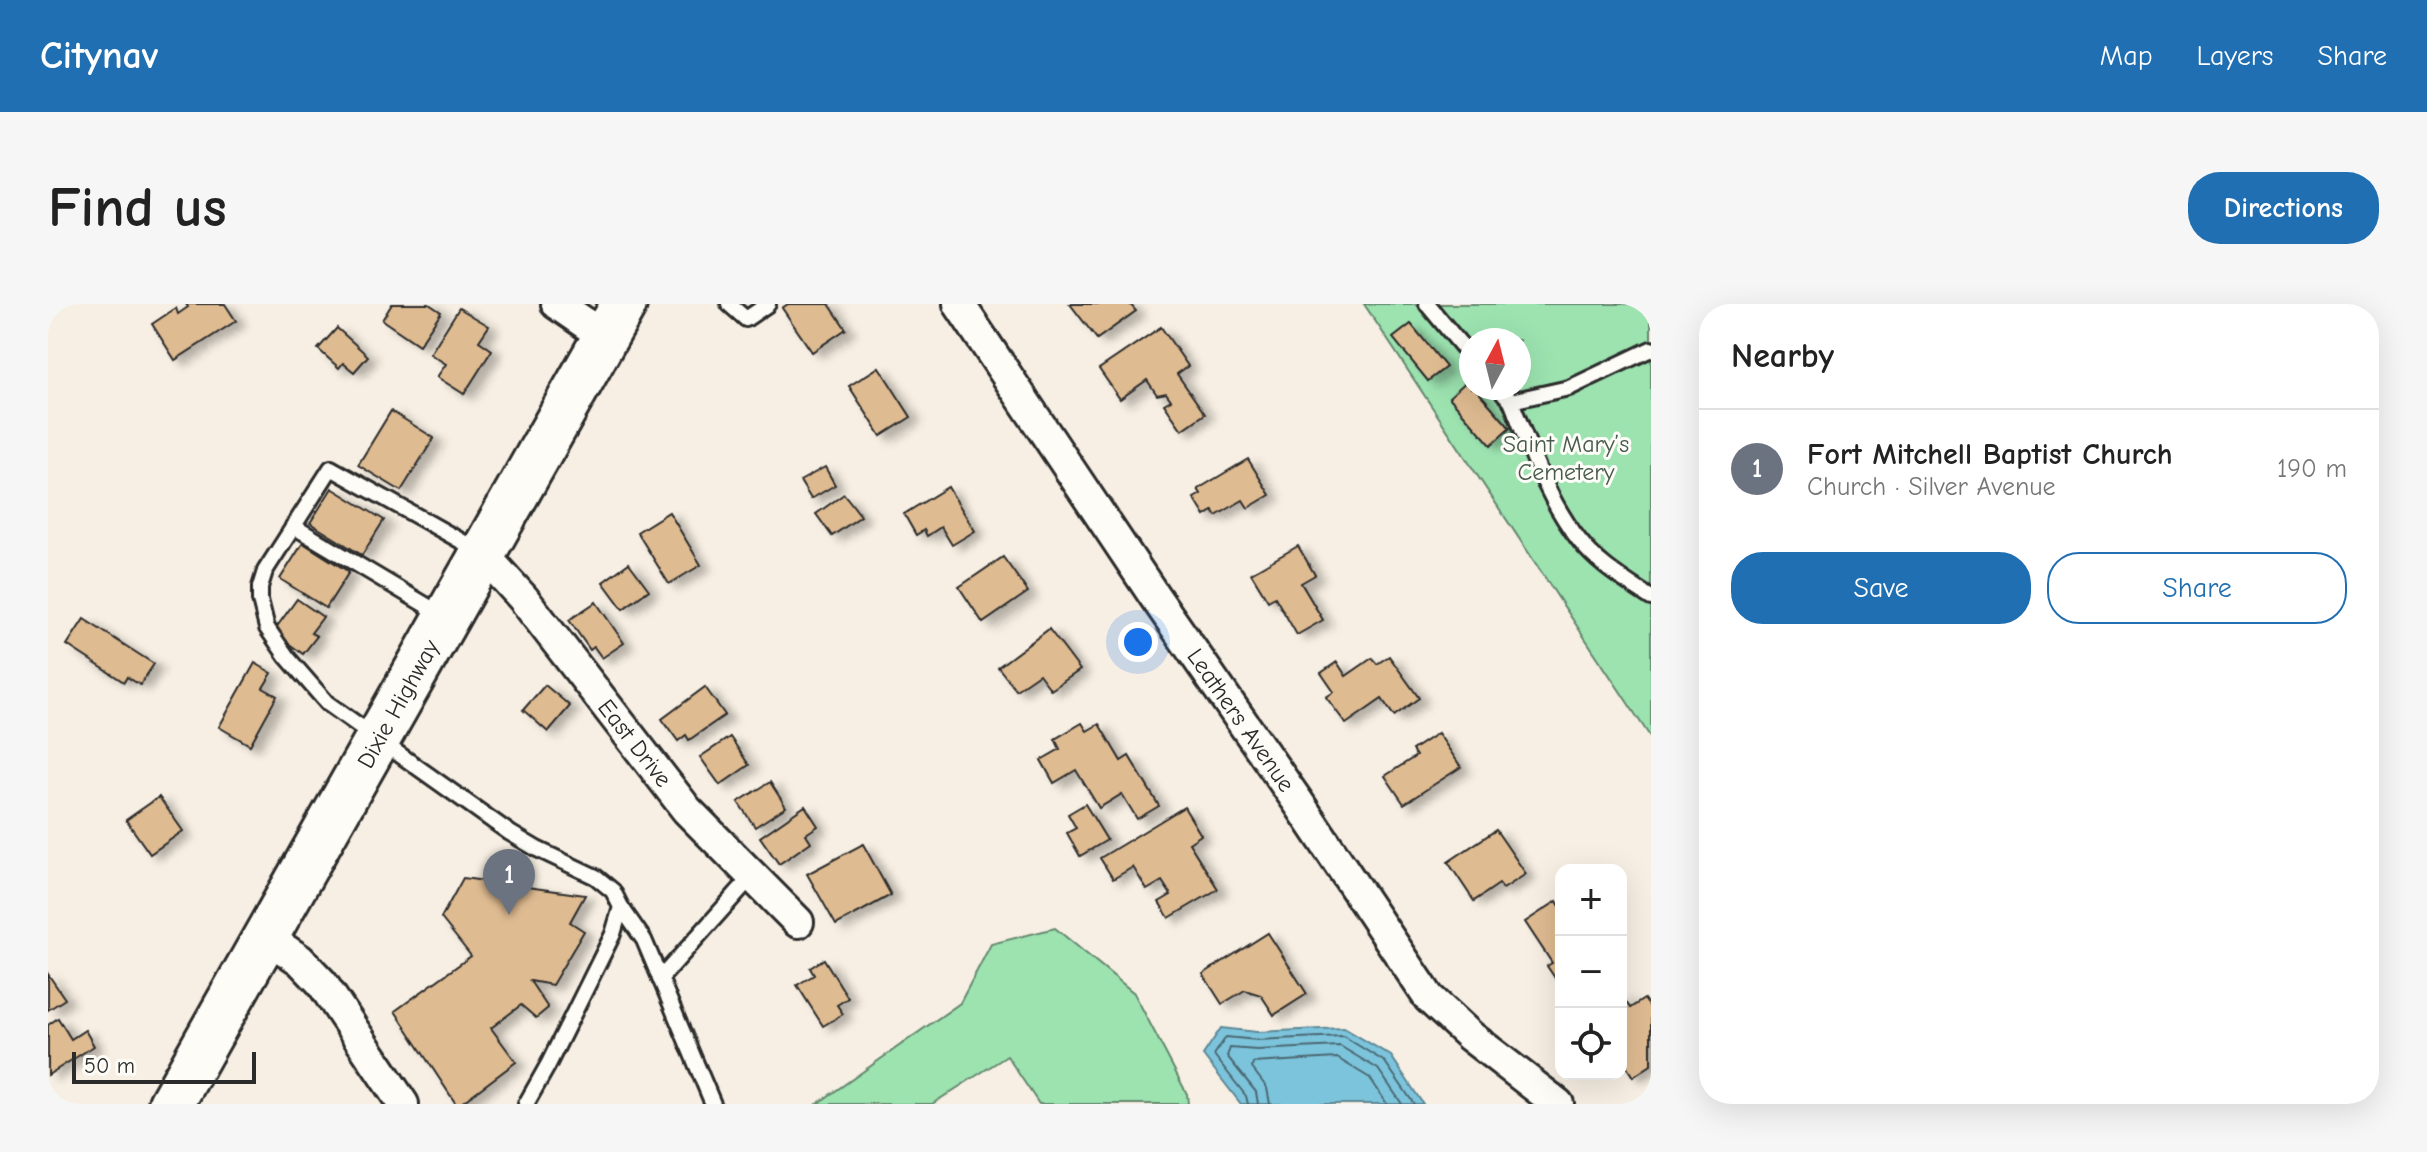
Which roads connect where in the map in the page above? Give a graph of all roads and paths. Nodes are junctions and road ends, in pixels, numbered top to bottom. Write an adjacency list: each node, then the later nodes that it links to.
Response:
1 (557, 304): 6 (street)
2 (729, 304): 3 (lane)
3 (768, 304)
4 (959, 304): 24 (street, Leathers Avenue)
5 (1427, 304): 7 (lane)
6 (615, 320): 11 (main road, Dixie Highway)
7 (1459, 343)
8 (1651, 349): 9 (lane)
9 (1511, 401): 12 (lane)
10 (293, 526): 11 (lane); 13 (lane); 14 (lane)
11 (483, 554): 13 (main road, Dixie Highway); 15 (street, East Drive)
12 (1651, 598)
13 (447, 617): 14 (main road, Dixie Highway)
14 (379, 739): 16 (lane); 18 (main road, Dixie Highway)
15 (752, 876): 17 (street, East Drive); 19 (lane)
16 (621, 907): 19 (lane); 22 (lane)
17 (798, 922)
18 (266, 937): 20 (main road, Dixie Highway); 21 (street)
19 (660, 979): 23 (lane)
20 (171, 1104)
21 (403, 1104)
22 (526, 1104)
23 (713, 1104)
24 (1558, 1104)

